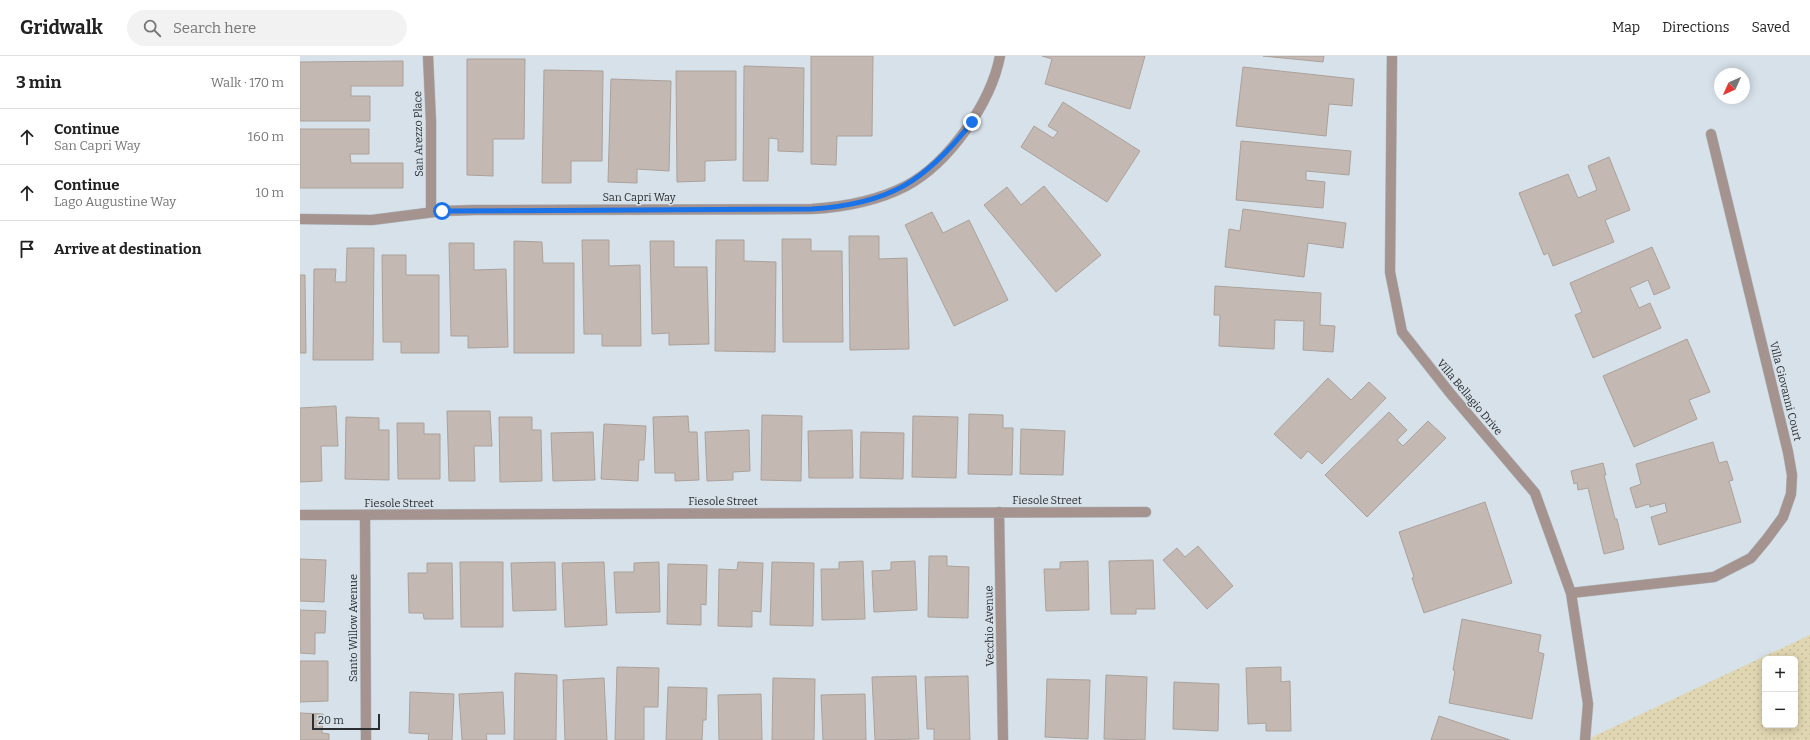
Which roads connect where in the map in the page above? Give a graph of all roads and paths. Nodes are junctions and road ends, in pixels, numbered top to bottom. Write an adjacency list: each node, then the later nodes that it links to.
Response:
1 (428, 56): 5 (street, San Arezzo Place)
2 (1000, 56): 5 (street, San Capri Way)
3 (1392, 56): 11 (street, Villa Bellagio Drive)
4 (1710, 134): 11 (street, Villa Giovanni Court)
5 (431, 212): 6 (street, San Capri Way)
6 (300, 219)
7 (999, 512): 8 (street, Fiesole Street); 10 (street, Fiesole Street); 13 (street, Vecchio Avenue)
8 (1146, 512)
9 (300, 515): 10 (street, Fiesole Street)
10 (365, 515): 12 (street, Santo Willow Avenue)
11 (1571, 593): 14 (street, Villa Bellagio Drive)
12 (366, 740)
13 (1003, 740)
14 (1585, 740)

